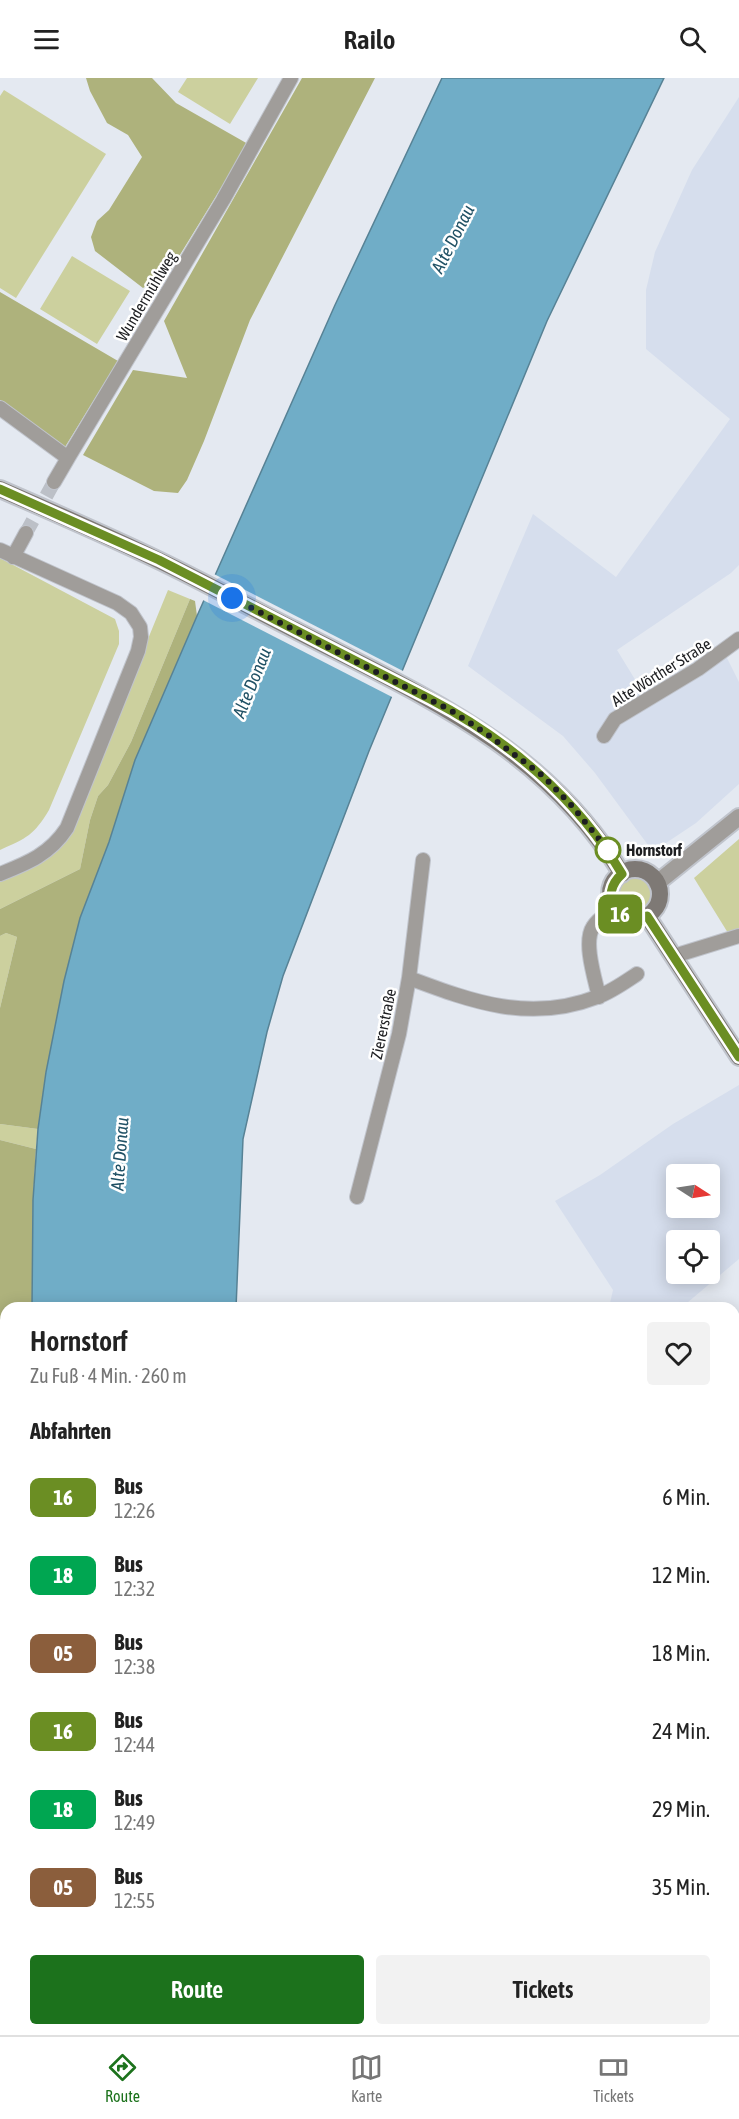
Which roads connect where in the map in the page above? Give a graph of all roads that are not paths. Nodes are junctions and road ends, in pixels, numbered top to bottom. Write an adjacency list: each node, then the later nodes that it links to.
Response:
1 (291, 78): 3 (street, Wundermühlweg)
2 (0, 408): 3 (street)
3 (68, 458): 4 (street, Wundermühlweg)
4 (54, 482)
5 (0, 489): 14 (main road)
6 (26, 533): 8 (street)
7 (0, 550): 8 (street)
8 (13, 557): 13 (street)
9 (739, 639): 10 (street, Alte Wörther Straße)
10 (604, 736)
11 (739, 818): 15 (street)
12 (423, 860): 21 (street)
13 (0, 874)
14 (622, 874): 15 (main road); 16 (main road)
15 (657, 883): 17 (main road)
16 (615, 908): 17 (main road); 22 (street)
17 (650, 920): 19 (main road)
18 (739, 936): 19 (street)
19 (674, 957): 23 (main road)
20 (637, 974): 22 (street, Ziererstraße)
21 (409, 978): 22 (street, Ziererstraße); 24 (street, Ziererstraße)
22 (599, 997)
23 (739, 1058)
24 (357, 1197)

